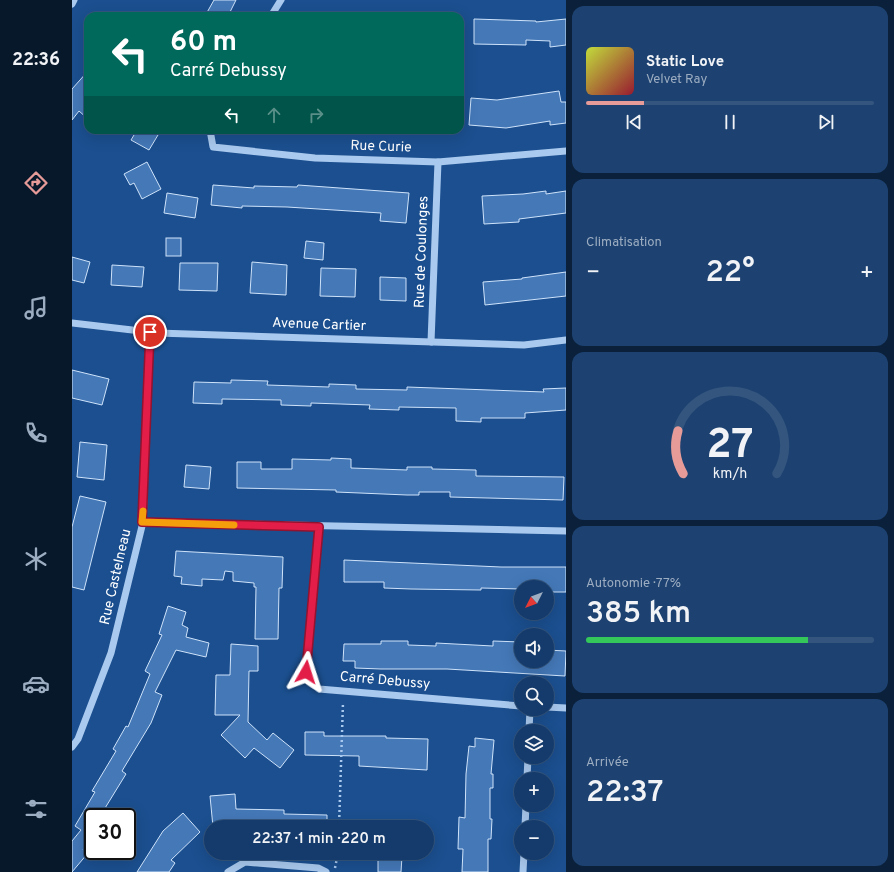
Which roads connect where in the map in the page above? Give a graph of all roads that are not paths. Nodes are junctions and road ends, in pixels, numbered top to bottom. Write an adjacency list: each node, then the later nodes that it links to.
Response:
1 (74, 0): 3 (street)
2 (281, 0): 4 (street)
3 (72, 4)
4 (274, 12)
5 (211, 134): 7 (street, Rue Curie)
6 (566, 151): 7 (street, Rue Curie)
7 (438, 162): 11 (street, Rue de Coulonges)
8 (72, 322): 9 (street, Avenue Cartier)
9 (150, 332): 11 (street, Avenue Cartier); 12 (street, Rue Castelneau)
10 (566, 340): 11 (street, Avenue Cartier)
11 (431, 342)
12 (142, 522): 13 (street); 18 (street, Rue Castelneau)
13 (319, 527): 14 (street); 15 (street, Carré Debussy)
14 (566, 531)
15 (514, 705)
16 (554, 707): 17 (street)
17 (566, 708)
18 (72, 748)
19 (524, 860): 22 (street)
20 (228, 872): 21 (street)
21 (326, 872)
22 (523, 872)

